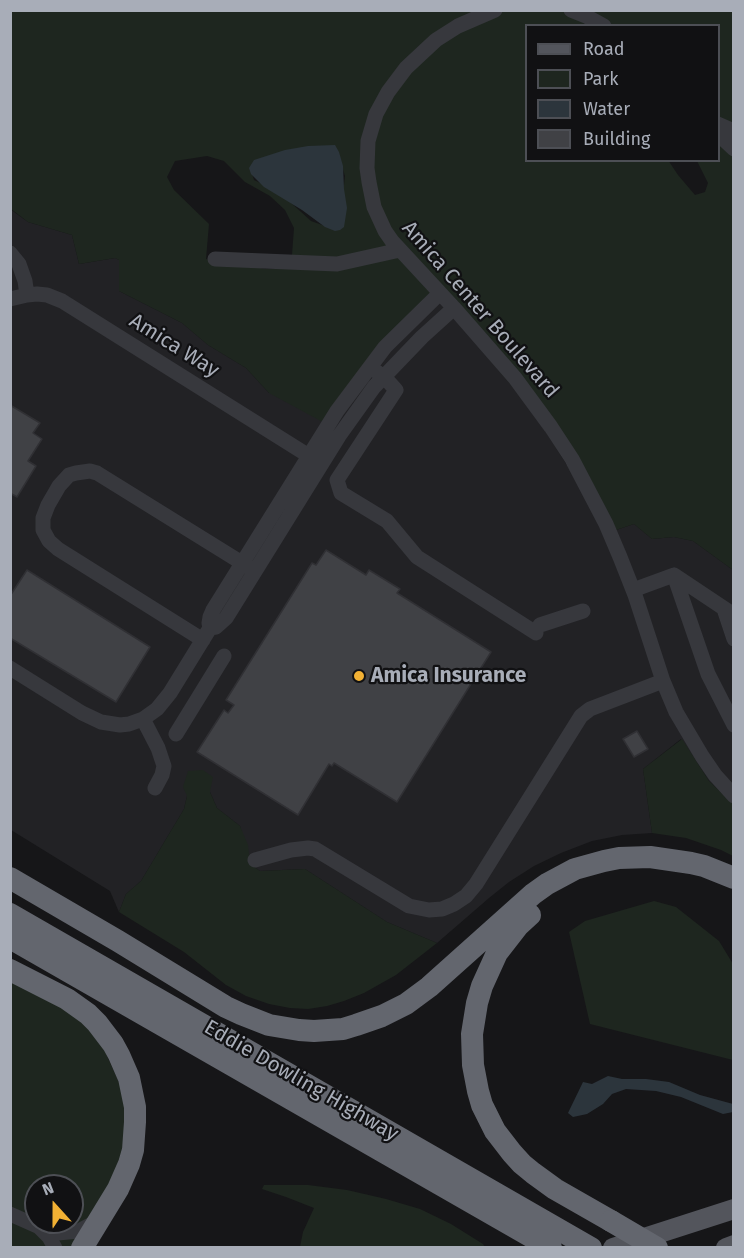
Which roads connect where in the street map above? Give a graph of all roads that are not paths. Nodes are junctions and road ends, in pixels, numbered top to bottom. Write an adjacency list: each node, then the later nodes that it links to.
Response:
1 (495, 10): 8 (street, Amica Center Boulevard)
2 (571, 10): 3 (street)
3 (600, 24)
4 (720, 125): 5 (street)
5 (734, 131)
6 (720, 136): 7 (street)
7 (734, 149)
8 (400, 250): 10 (street); 11 (street, Amica Center Boulevard)
9 (10, 253): 12 (street)
10 (215, 259)
11 (440, 293): 14 (street, Amica Center Boulevard); 15 (street)
12 (27, 295): 13 (street, Amica Way); 17 (street, Amica Way)
13 (10, 299)
14 (454, 308): 16 (street); 20 (street, Amica Center Boulevard)
15 (370, 367): 16 (street); 17 (street)
16 (384, 377): 17 (street); 21 (street)
17 (316, 460): 18 (street)
18 (249, 567): 23 (street); 23 (street)
19 (674, 576): 20 (street); 22 (street); 31 (street)
20 (633, 590): 27 (street, Amica Center Boulevard)
21 (583, 611)
22 (729, 612): 24 (street)
23 (207, 634): 28 (street)
24 (734, 639)
25 (224, 656): 29 (street)
26 (10, 668): 30 (street)
27 (663, 681): 34 (street, Amica Center Boulevard); 35 (street)
28 (170, 693): 29 (street); 30 (street)
29 (193, 707): 32 (street)
30 (143, 719): 33 (street)
31 (734, 725)
32 (176, 734)
33 (154, 788)
34 (734, 796)
35 (255, 860)
36 (10, 878): 37 (highway)
37 (734, 878)
38 (10, 895): 45 (highway)
39 (734, 896): 58 (highway, bridge)
40 (10, 914): 45 (highway, Eddie Dowling Highway)
41 (10, 938): 44 (highway, Eddie Dowling Highway)
42 (10, 952): 44 (highway)
43 (10, 970): 49 (highway)
44 (154, 1020): 52 (highway, Eddie Dowling Highway)
45 (348, 1108): 52 (highway, Eddie Dowling Highway)
46 (734, 1209): 57 (main road)
47 (10, 1214): 48 (street)
48 (24, 1220)
49 (99, 1220): 50 (street); 55 (highway)
50 (84, 1229)
51 (46, 1234): 54 (street)
52 (553, 1241): 56 (highway, Eddie Dowling Highway)
53 (734, 1245): 59 (main road)
54 (55, 1248)
55 (82, 1248)
56 (591, 1248)
57 (613, 1248)
58 (657, 1248)
59 (726, 1248)

